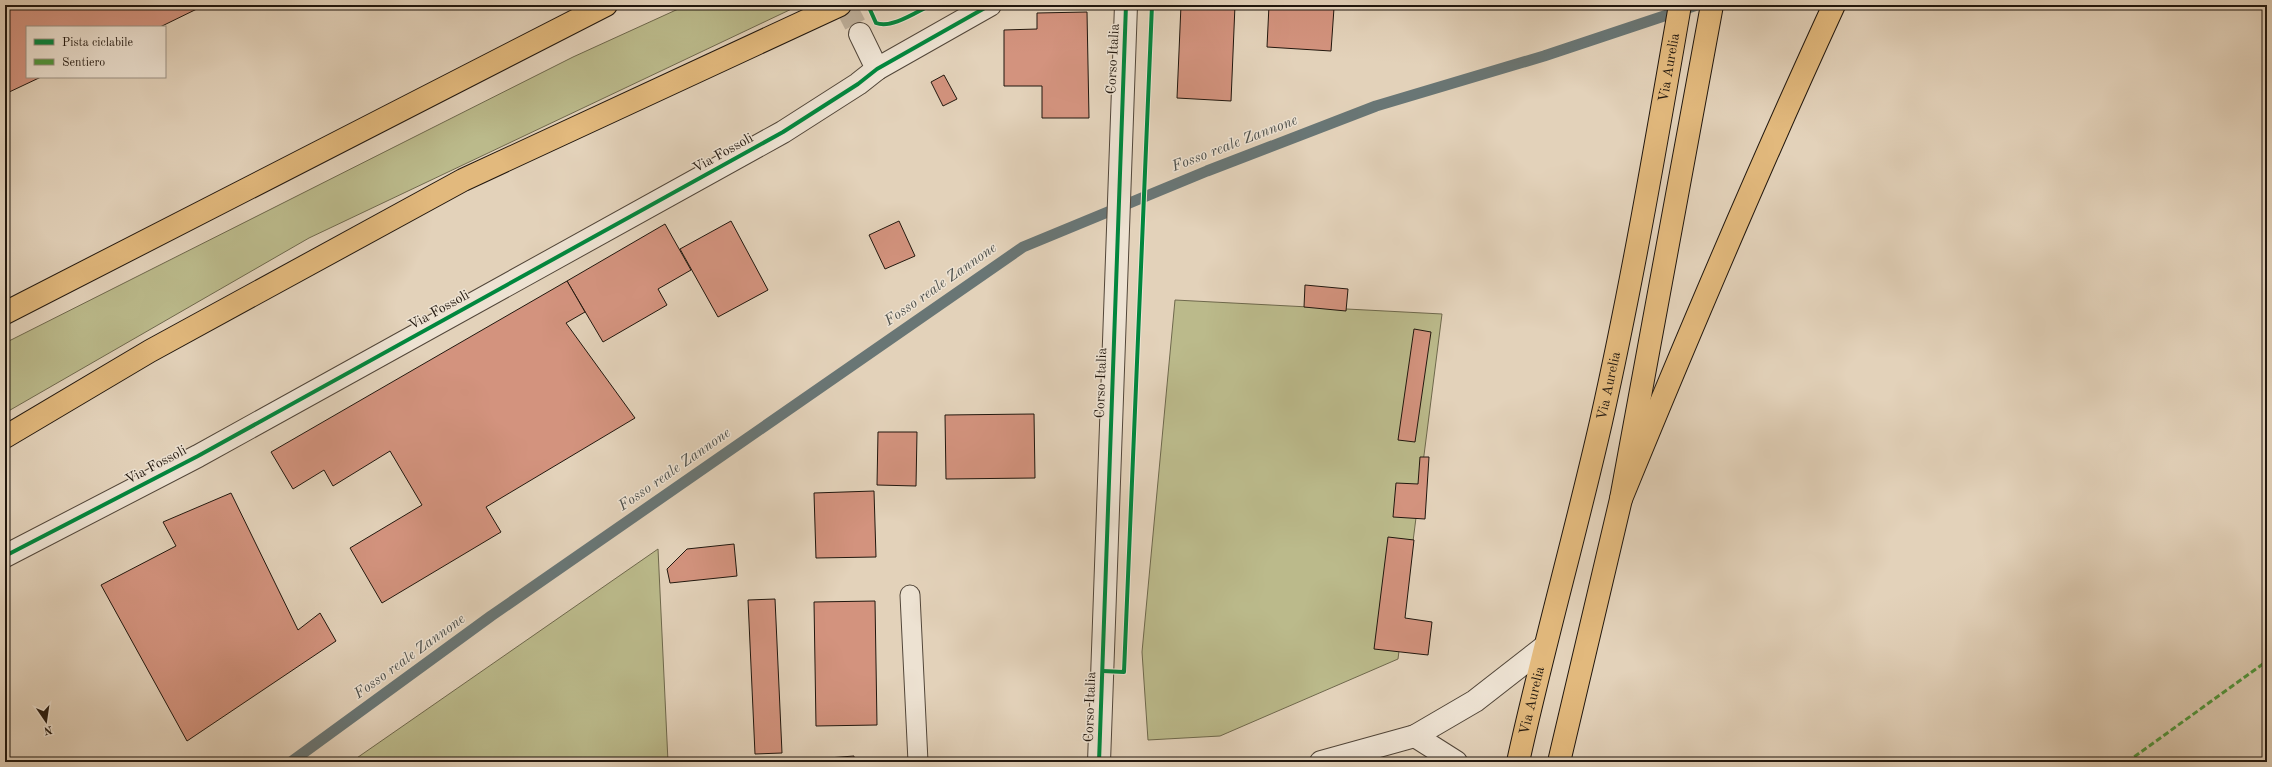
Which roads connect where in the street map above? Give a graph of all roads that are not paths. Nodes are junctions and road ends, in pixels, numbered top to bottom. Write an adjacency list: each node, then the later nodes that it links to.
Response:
1 (990, 5): 9 (street)
2 (1126, 5): 18 (street, Corso Italia)
3 (1680, 5): 15 (main road, Via Aurelia)
4 (1712, 5): 12 (main road)
5 (1834, 5): 12 (main road)
6 (838, 6): 11 (main road)
7 (602, 7): 10 (main road)
8 (860, 34): 9 (street)
9 (877, 69): 13 (street, Via Fossoli)
10 (5, 314)
11 (5, 437)
12 (1621, 499): 22 (main road)
13 (5, 556)
14 (910, 595): 17 (lane)
15 (1543, 648): 16 (street); 21 (main road, Via Aurelia)
16 (1415, 736): 19 (street); 20 (street)
17 (918, 762)
18 (1099, 762)
19 (1321, 762)
20 (1456, 762)
21 (1518, 762)
22 (1559, 762)

